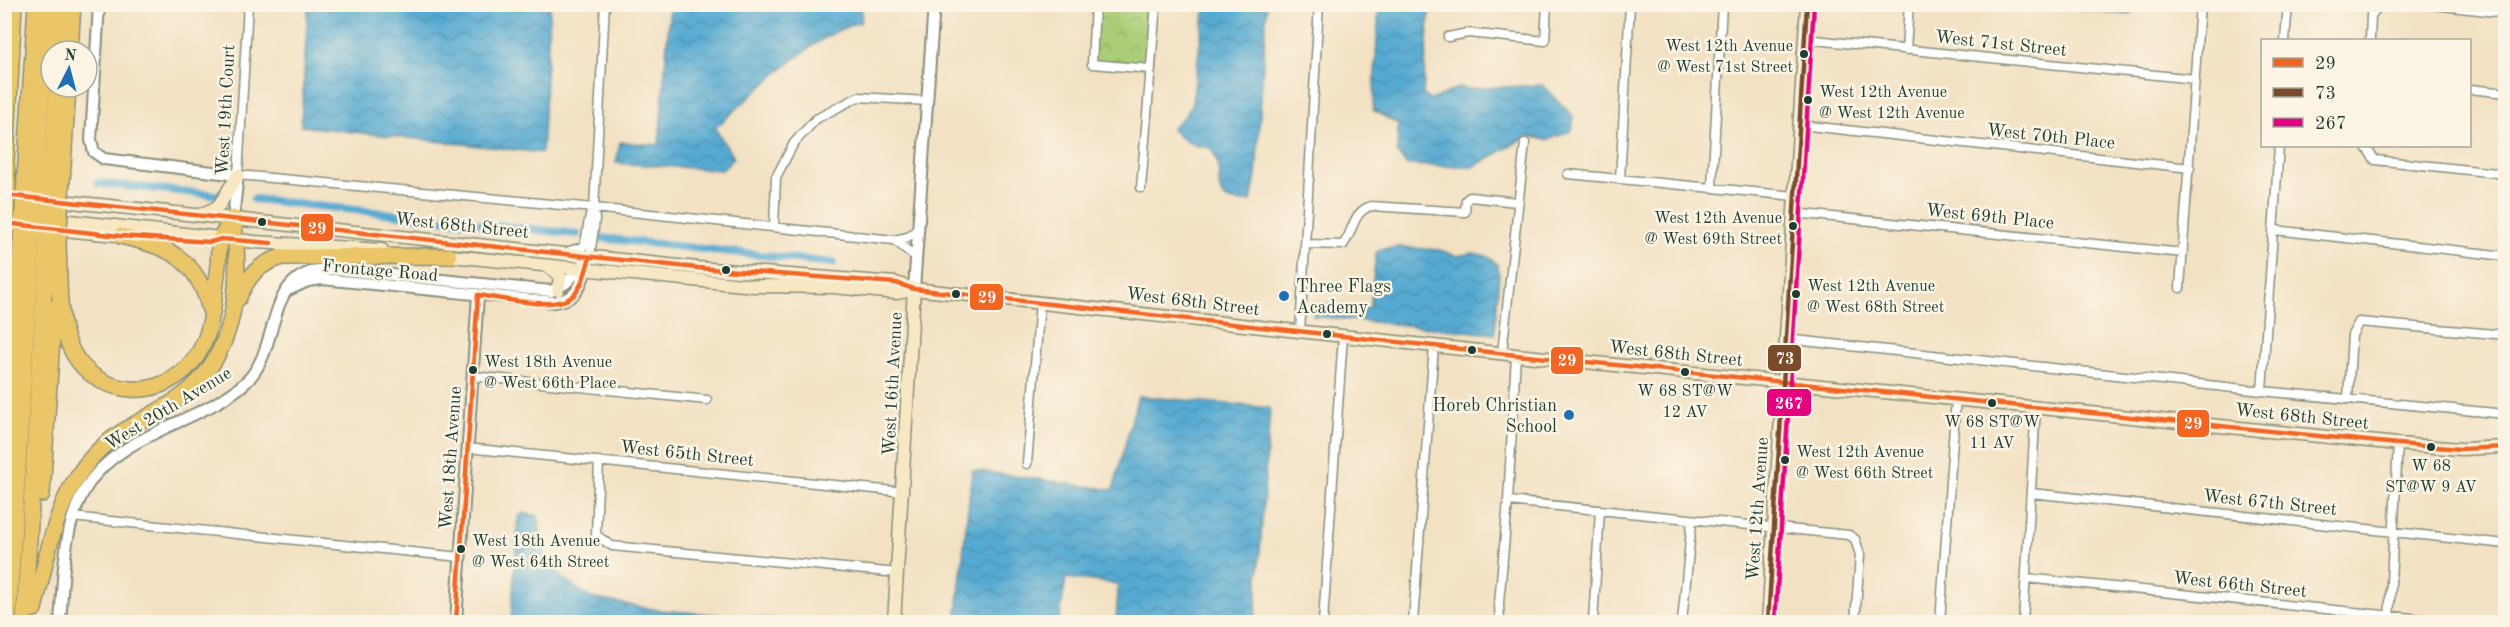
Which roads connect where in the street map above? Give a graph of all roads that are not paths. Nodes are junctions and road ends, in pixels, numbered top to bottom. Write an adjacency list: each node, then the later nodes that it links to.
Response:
1 (14, 4): 38 (highway)
2 (36, 4): 47 (highway)
3 (47, 4): 47 (highway)
4 (62, 4): 24 (highway)
5 (73, 4): 25 (highway)
6 (99, 4): 46 (street, West 68th Street)
7 (248, 4): 46 (street, West 19th Court)
8 (605, 4): 54 (street)
9 (934, 4): 36 (street, West 16th Avenue)
10 (1095, 4): 30 (street)
11 (1156, 4): 30 (street)
12 (1319, 4): 66 (street)
13 (1547, 4): 23 (street)
14 (1630, 4): 48 (street)
15 (1722, 4): 50 (street)
16 (1807, 4): 26 (main road, West 12th Avenue)
17 (1909, 4): 29 (street)
18 (2200, 4): 31 (street)
19 (2288, 4): 27 (street)
20 (2381, 4): 28 (street)
21 (2424, 4): 22 (street)
22 (2505, 13)
23 (1448, 37)
24 (60, 39)
25 (71, 39)
26 (1804, 39): 29 (street, West 71st Street); 37 (main road, West 12th Avenue)
27 (2285, 39)
28 (2370, 39)
29 (1906, 50): 31 (street, West 71st Street)
30 (1150, 69): 49 (street)
31 (2194, 79): 43 (street)
32 (2471, 89): 33 (street)
33 (2505, 93)
34 (55, 99): 47 (highway)
35 (65, 99): 47 (highway)
36 (928, 101): 59 (street); 60 (street, West 16th Avenue)
37 (1800, 125): 43 (street, West 70th Place); 51 (main road, West 12th Avenue)
38 (6, 127): 42 (highway)
39 (1525, 143): 53 (street)
40 (2279, 147): 61 (street)
41 (2366, 147): 45 (street)
42 (5, 164): 55 (highway)
43 (2190, 168): 67 (street)
44 (1568, 174): 48 (street)
45 (2505, 174)
46 (238, 175): 54 (street, West 68th Street); 57 (main road); 58 (street, West 19th Court)
47 (43, 179): 65 (highway, bridge); 65 (highway, bridge)
48 (1620, 179): 50 (street)
49 (1141, 188)
50 (1712, 188): 51 (street)
51 (1795, 196): 56 (main road, West 12th Avenue)
52 (45, 199): 55 (highway); 57 (main road, West 68th Street)
53 (1517, 202): 66 (street); 89 (street)
54 (594, 207): 59 (street, West 68th Street); 68 (street); 72 (street)
55 (9, 211): 62 (main road, West 68th Street); 63 (main road, West 68th Street)
56 (1794, 213): 67 (street, West 69th Place); 87 (main road, West 12th Avenue)
57 (200, 214): 58 (main road, West 68th Street)
58 (233, 218): 63 (highway); 68 (main road, West 68th Street)
59 (774, 227): 64 (street, West 68th Street)
60 (918, 229): 64 (street); 70 (street, West 16th Avenue)
61 (2275, 230): 71 (street); 93 (street)
62 (120, 236): 63 (main road, West 68th Street); 82 (highway)
63 (228, 239): 69 (main road, West 68th Street); 82 (highway); 83 (highway)
64 (894, 240): 70 (street, West 68th Street)
65 (39, 243): 82 (highway); 106 (highway); 117 (highway); 119 (highway); 120 (highway)
66 (1306, 244): 84 (street)
67 (2183, 253): 76 (street)
68 (559, 254): 72 (main road, West 68th Street)
69 (449, 256): 73 (main road, West 68th Street); 83 (highway)
70 (916, 256): 77 (street, West 16th Avenue)
71 (2505, 256)
72 (590, 257): 74 (street); 77 (main road, West 68th Street)
73 (550, 267): 74 (main road, West 68th Street); 79 (main road)
74 (582, 270): 77 (main road, West 68th Street); 79 (street); 80 (street, Frontage Road)
75 (494, 286): 78 (street, Frontage Road); 79 (street, Frontage Road); 80 (street)
76 (2181, 288)
77 (914, 289): 81 (main road, West 68th Street); 104 (main road, West 16th Avenue)
78 (287, 290): 80 (street, Frontage Road); 109 (street, West 20th Avenue)
79 (558, 290)
80 (478, 295): 91 (street, West 18th Avenue)
81 (1040, 302): 84 (main road, West 68th Street); 103 (street)
82 (211, 316)
83 (231, 316): 117 (highway)
84 (1300, 332): 86 (main road, West 68th Street)
85 (2505, 335): 95 (street)
86 (1343, 336): 88 (main road, West 68th Street); 124 (street)
87 (1786, 339): 92 (main road, West 12th Avenue); 93 (street, West 68th Street)
88 (1434, 346): 89 (main road, West 68th Street); 125 (street)
89 (1502, 353): 90 (main road, West 68th Street)
90 (1516, 355): 92 (main road, West 68th Street); 107 (street)
91 (472, 376): 96 (street); 101 (street, West 18th Avenue)
92 (1783, 381): 94 (main road, West 68th Street); 111 (main road, West 12th Avenue)
93 (2262, 391): 95 (street, West 68th Street)
94 (1956, 398): 97 (main road, West 68th Street); 131 (street)
95 (2348, 398): 98 (street, West 68th Street)
96 (707, 400)
97 (2036, 406): 99 (main road, West 68th Street); 105 (street)
98 (2505, 414)
99 (2398, 444): 100 (main road, West 68th Street); 112 (street)
100 (2505, 447)
101 (467, 448): 102 (street, West 65th Street); 114 (street, West 18th Avenue)
102 (600, 461): 104 (street, West 65th Street); 115 (street)
103 (1027, 464)
104 (904, 492): 115 (main road, West 16th Avenue)
105 (2031, 494): 112 (street, West 67th Street); 116 (street)
106 (4, 495)
107 (1508, 501): 108 (street); 126 (street)
108 (1600, 510): 110 (street); 127 (street)
109 (72, 517): 114 (street); 121 (street)
110 (1692, 520): 111 (street); 128 (street)
111 (1773, 528): 129 (main road, West 12th Avenue); 130 (street)
112 (2392, 532): 113 (street, West 67th Street); 118 (street)
113 (2505, 544)
114 (460, 557): 122 (street, West 18th Avenue)
115 (898, 573): 123 (main road, West 16th Avenue)
116 (2026, 578): 118 (street, West 66th Street); 132 (street)
117 (34, 616)
118 (2389, 619): 133 (street, West 66th Street)
119 (8, 622)
120 (24, 622)
121 (60, 622)
122 (456, 622)
123 (894, 622)
124 (1323, 622)
125 (1413, 622)
126 (1500, 622)
127 (1593, 622)
128 (1682, 622)
129 (1768, 622)
130 (1855, 622)
131 (1940, 622)
132 (2023, 622)
133 (2451, 622)

